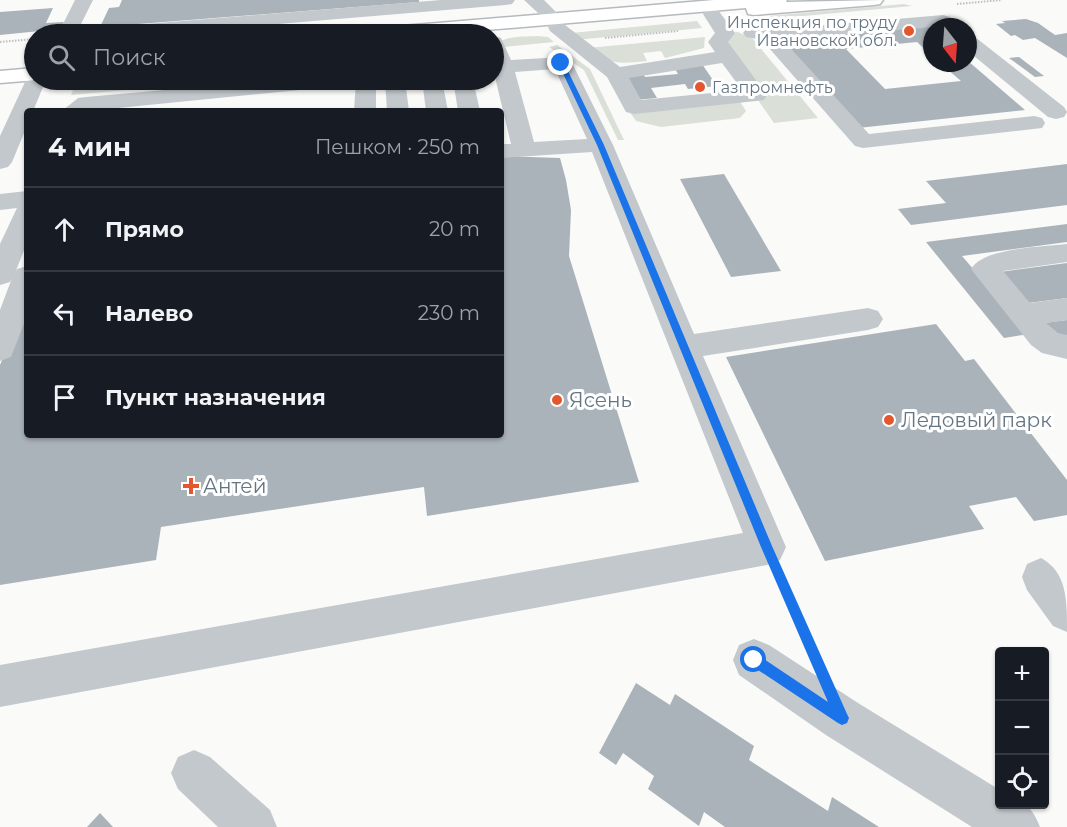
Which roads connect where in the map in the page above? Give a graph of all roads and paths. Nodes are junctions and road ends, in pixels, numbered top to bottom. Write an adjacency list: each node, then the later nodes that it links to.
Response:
1 (84, 0): 10 (street)
2 (506, 0): 11 (street)
3 (533, 0): 8 (street)
4 (778, 0): 7 (main road)
5 (874, 0): 6 (main road)
6 (851, 1): 7 (main road)
7 (720, 11): 8 (main road); 14 (street); 18 (street)
8 (555, 23): 12 (main road); 13 (main road); 22 (street)
9 (923, 23): 14 (street)
10 (72, 24)
11 (217, 24)
12 (504, 26)
13 (504, 33)
14 (768, 36): 43 (street)
15 (24, 40): 16 (path)
16 (0, 42)
17 (977, 48): 42 (street)
18 (727, 56): 22 (street); 22 (street)
19 (24, 66): 20 (main road)
20 (0, 67)
21 (504, 67): 45 (street)
22 (616, 74)
23 (24, 75): 24 (main road)
24 (0, 76)
25 (504, 86): 46 (street)
26 (31, 90): 44 (street)
27 (253, 90): 33 (street)
28 (268, 90): 37 (street)
29 (366, 90): 38 (street)
30 (396, 90): 39 (street)
31 (434, 90): 40 (street)
32 (465, 90): 41 (street)
33 (210, 101): 34 (street)
34 (174, 102): 35 (street)
35 (133, 104): 36 (street)
36 (78, 108)
37 (266, 108)
38 (365, 108)
39 (398, 108)
40 (437, 108)
41 (468, 108)
42 (1056, 112)
43 (1034, 123)
44 (12, 124): 48 (street)
45 (601, 145): 46 (street); 57 (street)
46 (524, 150): 47 (street)
47 (504, 151)
48 (0, 162)
49 (24, 199): 50 (street)
50 (0, 202)
51 (24, 240): 53 (street)
52 (1067, 253): 55 (street)
53 (20, 277): 59 (street)
54 (1067, 309): 55 (street)
55 (1023, 315): 58 (street)
56 (868, 319): 57 (street)
57 (685, 347): 60 (street)
58 (1067, 347)
59 (0, 349)
60 (767, 547): 64 (path); 65 (street)
61 (1041, 577): 62 (street)
62 (1067, 612)
63 (754, 660): 68 (street)
64 (819, 665)
65 (0, 686)
66 (194, 772): 67 (street)
67 (253, 827)
68 (1016, 827)

